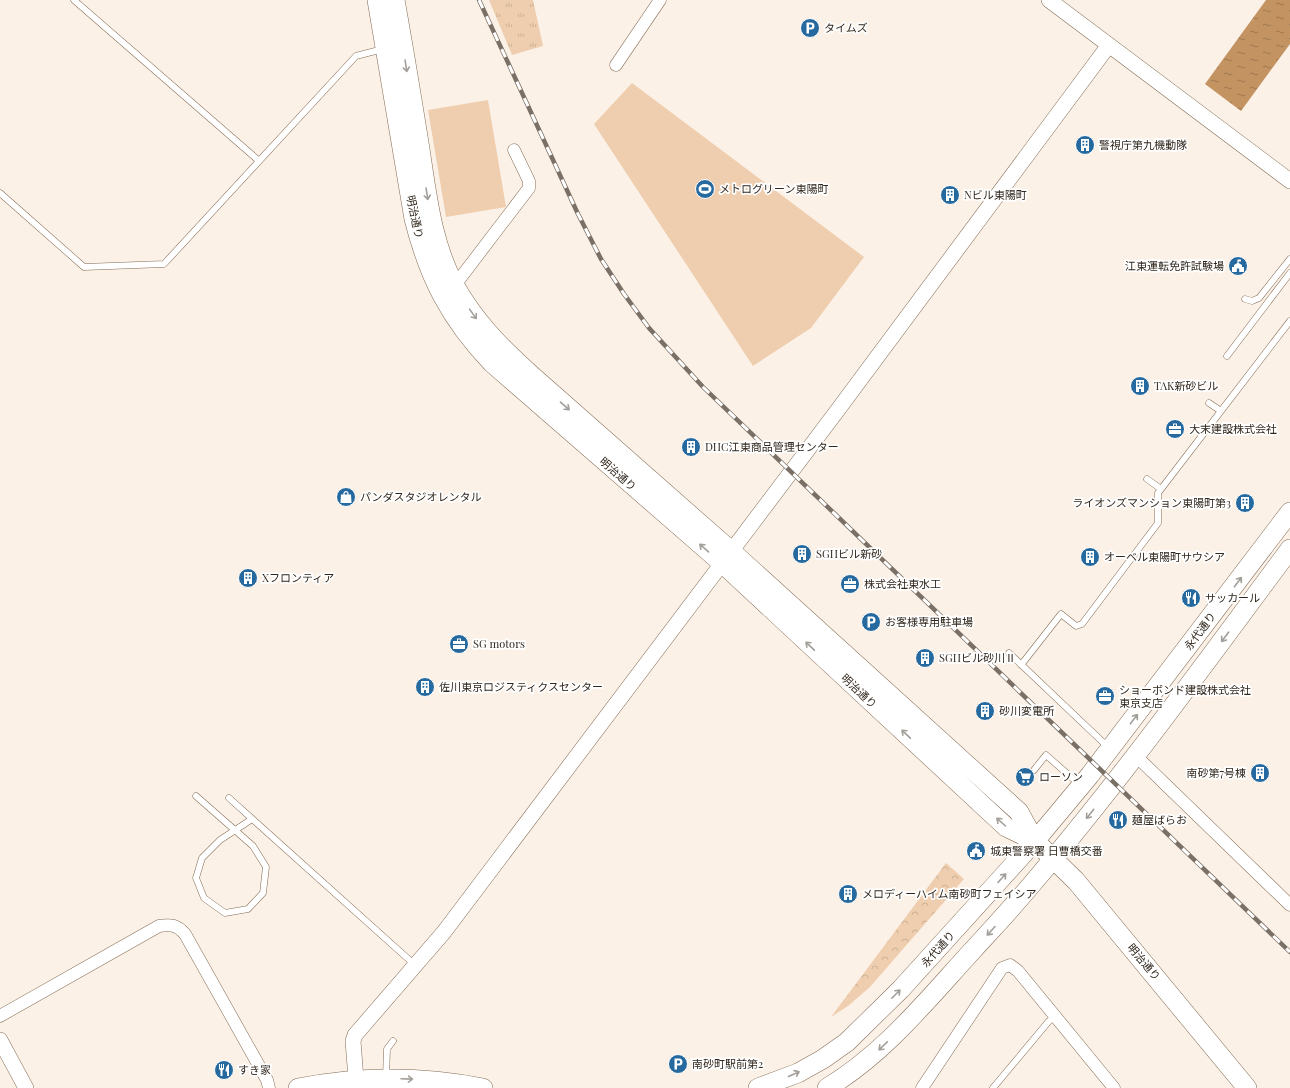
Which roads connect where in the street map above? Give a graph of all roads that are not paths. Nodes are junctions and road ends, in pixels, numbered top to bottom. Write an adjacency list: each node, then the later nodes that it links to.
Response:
1 (74, 0): 10 (lane)
2 (377, 0): 7 (main road, 明治通り)
3 (395, 0): 7 (main road, 明治通り)
4 (660, 0): 8 (street)
5 (1049, 0): 6 (street)
6 (1109, 45): 11 (street); 25 (street)
7 (394, 47): 10 (lane); 15 (main road, 明治通り, one-way to 15); 25 (main road, 明治通り, one-way to 7)
8 (616, 65)
9 (514, 150): 15 (street)
10 (258, 160): 12 (lane)
11 (1290, 181)
12 (0, 193)
13 (1290, 259): 16 (lane)
14 (1290, 273): 18 (lane)
15 (455, 284): 25 (main road, 明治通り, one-way to 25)
16 (1245, 299)
17 (1290, 321): 20 (lane)
18 (1227, 356)
19 (1209, 403): 20 (lane)
20 (1221, 411): 22 (lane)
21 (1147, 479): 22 (lane)
22 (1160, 489): 27 (lane)
23 (1290, 512): 28 (main road, 永代通り, one-way to 23)
24 (1290, 549): 29 (main road, one-way to 29)
25 (726, 557): 35 (main road, 明治通り); 38 (street)
26 (1009, 654): 27 (lane)
27 (1021, 665): 28 (lane)
28 (1110, 750): 31 (main road, 永代通り)
29 (1136, 756): 36 (main road, one-way to 36); 37 (street)
30 (1034, 770): 31 (lane)
31 (1086, 781): 35 (main road, 永代通り)
32 (196, 796): 34 (lane)
33 (229, 798): 34 (lane)
34 (252, 819): 38 (lane)
35 (1035, 841): 36 (main road, 明治通り); 50 (main road, 永代通り, one-way to 35)
36 (1053, 859): 51 (main road, one-way to 51); 54 (main road, 明治通り)
37 (1290, 905)
38 (415, 966): 44 (street)
39 (0, 1016): 47 (street)
40 (1056, 1017): 45 (street); 52 (street); 53 (lane)
41 (0, 1040): 46 (street)
42 (394, 1041): 43 (lane)
43 (386, 1078): 44 (main road); 49 (main road, one-way to 49)
44 (356, 1079): 48 (main road)
45 (1110, 1087)
46 (26, 1088)
47 (269, 1088)
48 (298, 1088)
49 (483, 1088)
50 (758, 1088)
51 (827, 1088)
52 (922, 1088)
53 (992, 1088)
54 (1247, 1088)

